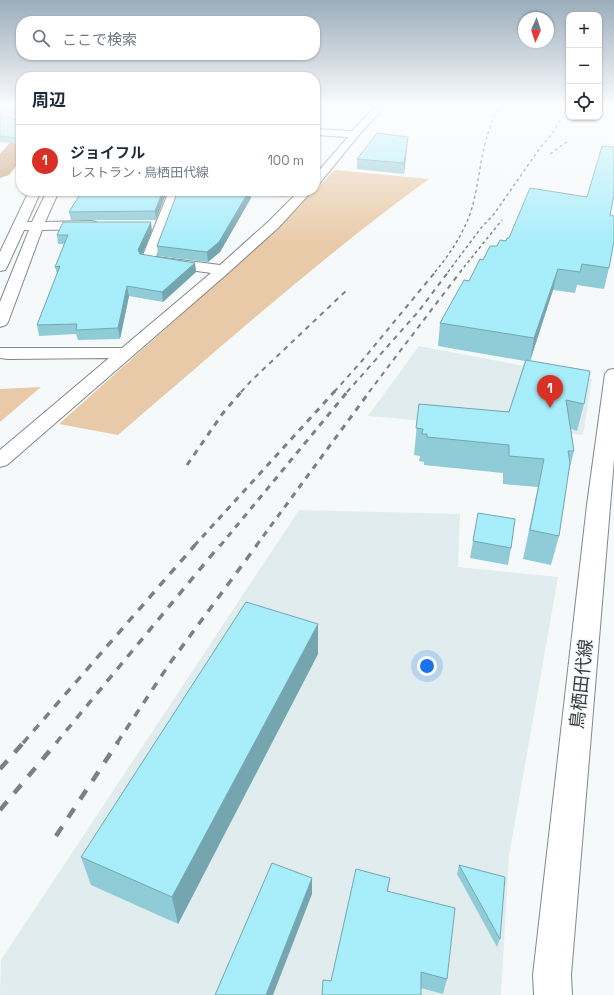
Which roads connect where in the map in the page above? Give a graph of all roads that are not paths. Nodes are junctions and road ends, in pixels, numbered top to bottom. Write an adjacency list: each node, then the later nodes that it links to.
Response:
1 (341, 151): 3 (street)
2 (320, 162): 3 (street)
3 (331, 163): 4 (street)
4 (320, 176)
5 (33, 196): 12 (street)
6 (51, 196): 13 (street)
7 (173, 196): 9 (street)
8 (301, 196): 15 (street)
9 (162, 224): 11 (street); 15 (street)
10 (100, 225): 13 (street)
11 (146, 225)
12 (19, 226): 13 (street); 14 (street)
13 (38, 226): 16 (street)
14 (0, 267)
15 (223, 270): 18 (street)
16 (0, 322)
17 (0, 353): 18 (street)
18 (124, 353): 20 (street)
19 (614, 379): 21 (street, 鳥栖田代線)
20 (0, 461)
21 (606, 505): 22 (street, 鳥栖田代線)
22 (553, 995)

